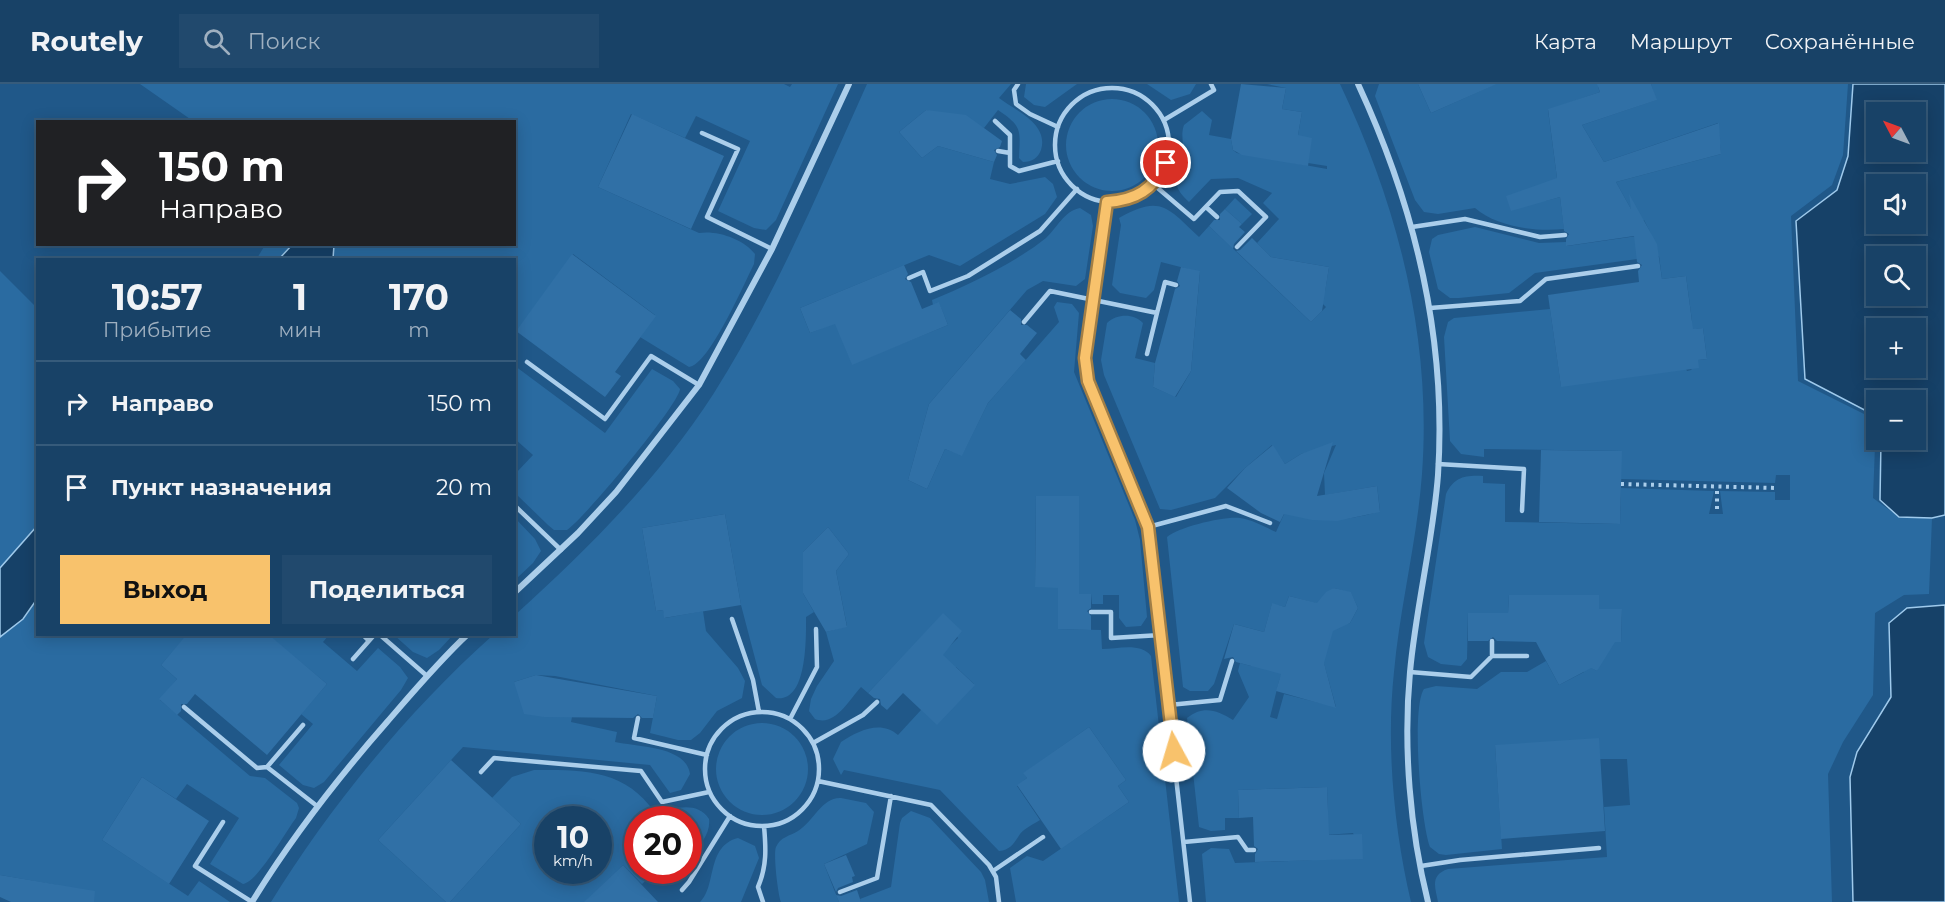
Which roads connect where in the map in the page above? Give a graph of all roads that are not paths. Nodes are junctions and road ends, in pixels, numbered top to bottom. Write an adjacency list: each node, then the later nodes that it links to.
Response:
1 (849, 84): 21 (street)
2 (1018, 84): 8 (lane)
3 (1211, 84): 6 (lane)
4 (1358, 84): 18 (street)
5 (1116, 86): 6 (lane); 8 (lane)
6 (1164, 120): 13 (lane)
7 (995, 121): 11 (lane)
8 (1058, 127): 12 (lane)
9 (702, 133): 21 (lane)
10 (998, 151): 11 (lane)
11 (1010, 153): 12 (lane)
12 (1058, 161): 14 (lane)
13 (1154, 184): 15 (lane); 16 (lane)
14 (1077, 189): 15 (lane); 23 (lane)
15 (1107, 202): 25 (lane)
16 (1206, 207): 17 (lane); 20 (lane)
17 (1217, 218)
18 (1412, 227): 19 (lane); 26 (street)
19 (1565, 235)
20 (1237, 247)
21 (772, 249): 31 (street)
22 (1638, 266): 26 (lane)
23 (909, 278)
24 (1176, 285): 27 (lane)
25 (1094, 299): 27 (lane); 28 (lane); 36 (lane)
26 (1430, 308): 32 (street)
27 (1157, 313): 29 (lane)
28 (1024, 322)
29 (1147, 354)
30 (527, 362): 31 (lane)
31 (699, 384): 37 (street)
32 (1438, 464): 34 (lane); 53 (street)
33 (516, 507): 37 (lane)
34 (1522, 511)
35 (1269, 523): 36 (lane)
36 (1148, 527): 42 (lane)
37 (561, 550): 38 (street)
38 (516, 590)
39 (1091, 612): 42 (lane)
40 (732, 620): 58 (lane)
41 (816, 628): 60 (lane)
42 (1161, 635): 56 (lane)
43 (364, 636): 47 (lane)
44 (375, 636): 47 (lane)
45 (379, 636): 54 (lane)
46 (466, 636): 54 (street)
47 (369, 641): 51 (lane)
48 (1492, 641): 49 (lane)
49 (1492, 656): 50 (lane); 53 (lane)
50 (1527, 656)
51 (353, 659)
52 (1232, 661): 56 (lane)
53 (1410, 672): 77 (street)
54 (428, 676): 69 (street)
55 (878, 702): 62 (lane)
56 (1168, 705): 74 (lane)
57 (184, 707): 64 (lane)
58 (759, 712): 60 (lane); 63 (lane)
59 (638, 718): 63 (lane)
60 (790, 719): 62 (lane)
61 (303, 725): 64 (lane)
62 (813, 743): 66 (lane)
63 (707, 755): 67 (lane)
64 (267, 767): 69 (lane)
65 (481, 772): 67 (lane)
66 (818, 781): 68 (lane); 72 (lane)
67 (709, 792): 70 (lane)
68 (891, 796): 78 (lane); 80 (lane)
69 (317, 806): 81 (street)
70 (730, 816): 72 (lane); 79 (lane)
71 (223, 822): 81 (lane)
72 (764, 826): 82 (lane)
73 (1042, 837): 78 (lane)
74 (1184, 842): 76 (lane); 84 (lane)
75 (1599, 848): 77 (lane)
76 (1254, 850)
77 (1421, 866): 85 (street)
78 (993, 871): 83 (lane)
79 (681, 890)
80 (840, 892)
81 (252, 902)
82 (763, 902)
83 (999, 902)
84 (1190, 902)
85 (1428, 902)

